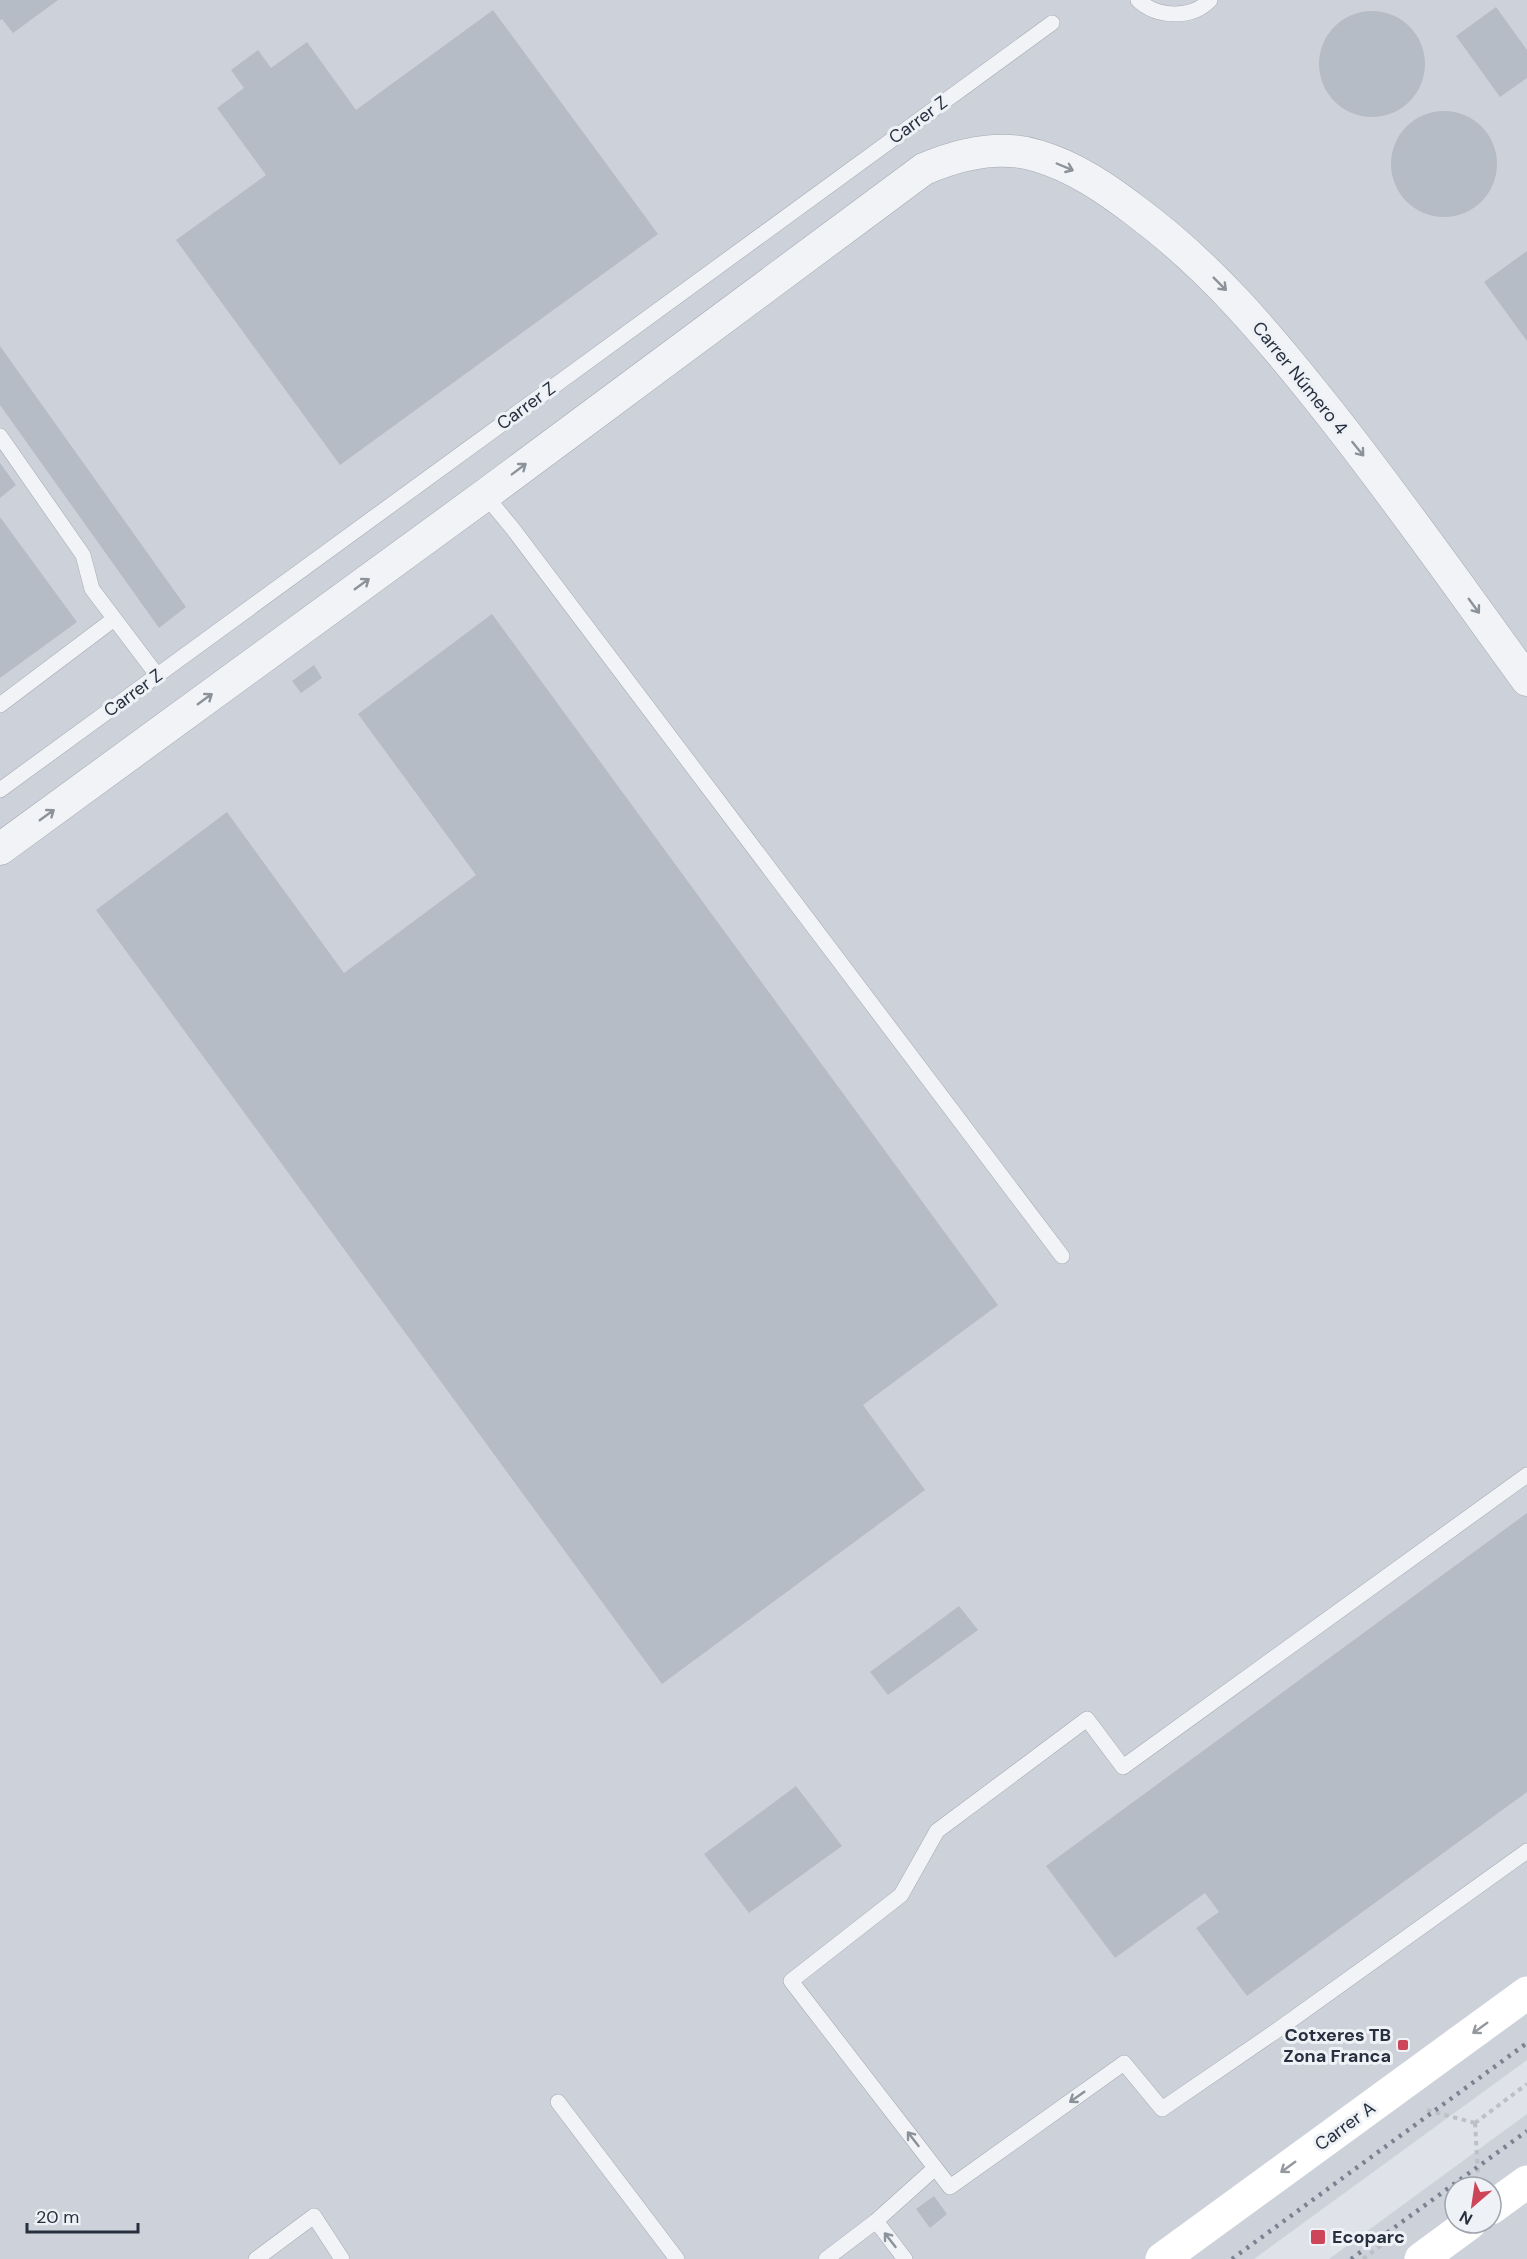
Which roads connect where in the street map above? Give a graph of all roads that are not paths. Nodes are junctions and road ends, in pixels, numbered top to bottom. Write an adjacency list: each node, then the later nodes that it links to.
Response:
1 (1138, 0): 2 (lane)
2 (1210, 0)
3 (1052, 23): 7 (lane, Carrer Z)
4 (0, 436): 6 (lane)
5 (485, 495): 8 (street, Carrer Número 4, one-way to 8); 11 (street, one-way to 5); 12 (lane)
6 (114, 620): 7 (lane); 9 (lane)
7 (157, 675): 10 (lane, Carrer Z)
8 (1527, 680)
9 (0, 705)
10 (0, 790)
11 (0, 849)
12 (1062, 1256)
13 (1527, 1475): 17 (lane, one-way to 13)
14 (1527, 1851): 17 (lane, one-way to 17)
15 (1527, 1993): 27 (main road, Carrer A, one-way to 27)
16 (558, 2102): 24 (lane)
17 (935, 2168): 20 (lane)
18 (1527, 2182): 19 (main road)
19 (1503, 2199)
20 (876, 2221): 25 (lane); 26 (lane, one-way to 20)
21 (1454, 2235): 28 (main road)
22 (256, 2259): 23 (lane)
23 (342, 2259)
24 (677, 2259)
25 (826, 2259)
26 (905, 2259)
27 (1162, 2259)
28 (1421, 2259)

